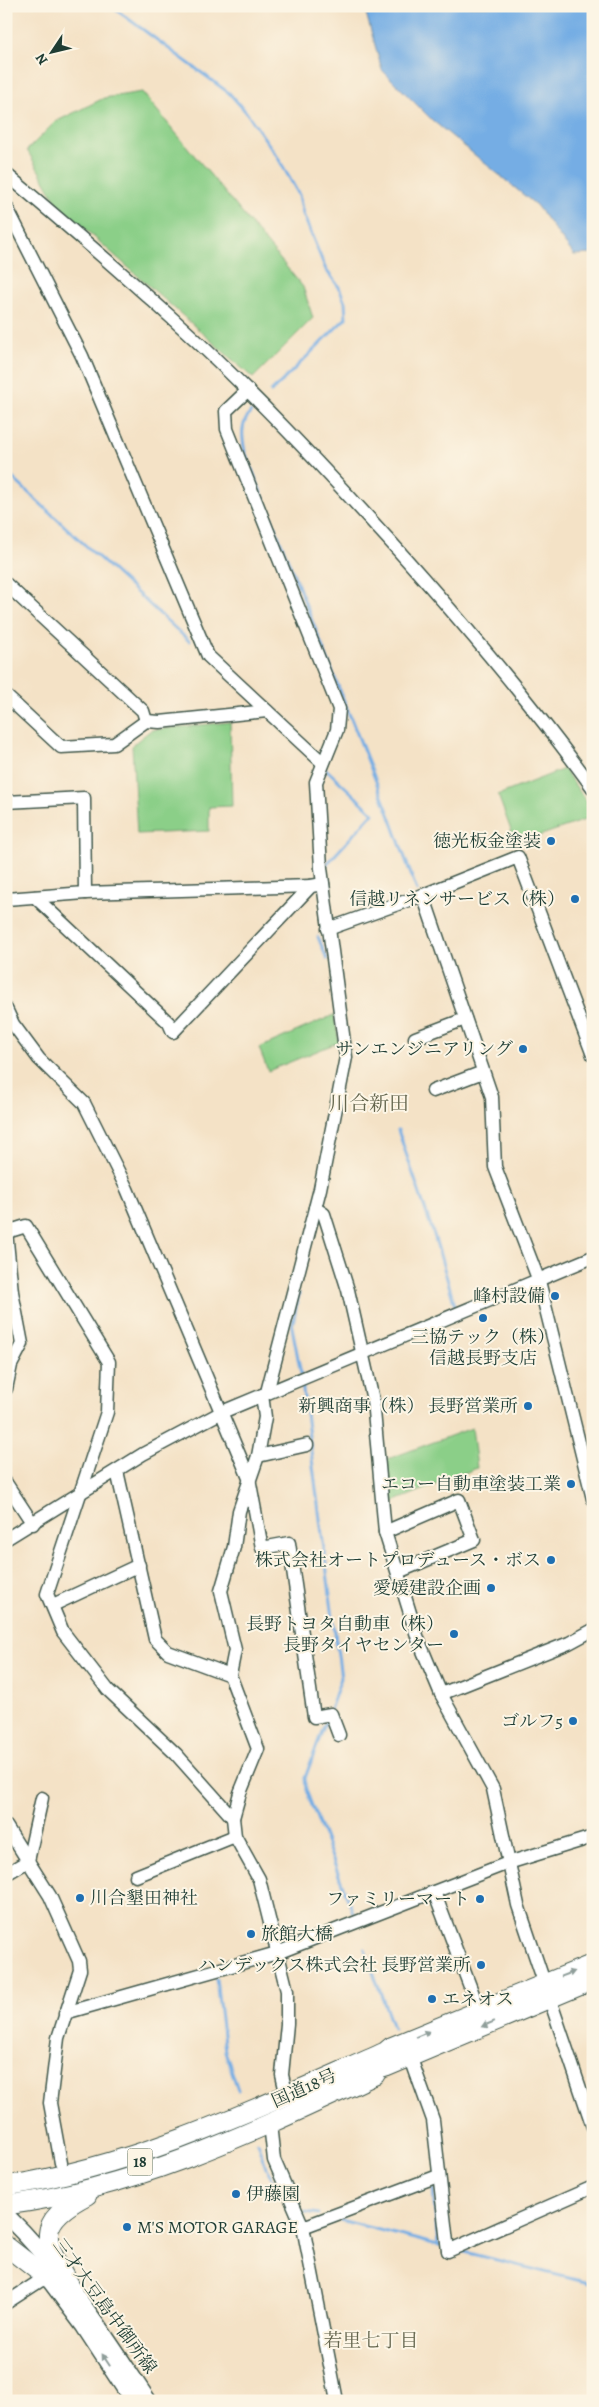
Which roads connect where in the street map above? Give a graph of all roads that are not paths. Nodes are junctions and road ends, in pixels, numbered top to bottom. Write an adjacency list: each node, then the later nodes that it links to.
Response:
1 (6, 174): 3 (street)
2 (6, 206): 6 (street)
3 (248, 390): 8 (street); 9 (street)
4 (6, 584): 7 (street)
5 (6, 696): 7 (street)
6 (267, 711): 7 (street); 8 (street)
7 (146, 721)
8 (323, 763): 11 (street)
9 (593, 788)
10 (6, 802): 12 (street)
11 (319, 878): 12 (street); 14 (street); 16 (street)
12 (85, 894): 14 (street)
13 (423, 895): 16 (street); 18 (street); 20 (street)
14 (35, 897): 15 (street)
15 (6, 899)
16 (328, 929): 23 (street)
17 (6, 1009): 30 (street)
18 (465, 1019): 19 (street); 21 (street)
19 (419, 1037)
20 (593, 1055)
21 (483, 1072): 22 (street); 26 (street)
22 (434, 1091)
23 (314, 1208): 27 (street); 29 (street)
24 (7, 1232): 28 (street); 36 (street)
25 (593, 1257): 26 (street)
26 (538, 1281): 27 (street); 37 (street)
27 (362, 1353): 29 (street); 39 (street)
28 (6, 1389)
29 (264, 1394): 30 (street); 32 (street)
30 (222, 1412): 33 (street); 34 (street)
31 (307, 1445): 32 (street)
32 (258, 1456): 34 (street)
33 (117, 1472): 36 (street); 41 (street)
34 (249, 1478): 45 (street); 47 (street)
35 (6, 1483): 38 (street)
36 (79, 1495): 38 (street); 43 (street)
37 (593, 1499)
38 (33, 1524): 40 (street)
39 (386, 1532): 42 (street); 42 (street)
40 (6, 1539)
41 (139, 1565): 43 (street); 45 (street)
42 (398, 1572): 46 (street)
43 (53, 1605): 49 (street)
44 (593, 1630): 46 (street)
45 (230, 1675): 49 (street)
46 (440, 1694): 54 (street)
47 (339, 1735)
48 (42, 1798): 53 (street)
49 (233, 1818): 51 (street)
50 (6, 1826): 53 (street)
51 (235, 1836): 56 (street); 58 (street)
52 (593, 1837): 54 (street)
53 (28, 1861): 55 (street); 63 (street)
54 (508, 1863): 57 (street); 61 (street)
55 (6, 1874)
56 (136, 1876)
57 (434, 1892): 58 (street); 62 (street)
58 (277, 1953): 63 (street); 66 (street)
59 (593, 1964): 61 (highway, 国道18号 / 18, one-way to 59)
60 (593, 1980): 61 (highway, 国道18号 / 18)
61 (546, 1991): 62 (highway, 国道18号 / 18); 65 (highway, 国道18号 / 18, one-way to 65); 68 (street)
62 (480, 2010): 64 (highway, 国道18号 / 18, one-way to 62)
63 (65, 2013): 69 (street)
64 (391, 2047): 66 (highway, 18); 67 (highway, 国道18号 / 18)
65 (410, 2056): 67 (highway, 国道18号 / 18); 71 (street)
66 (285, 2088): 69 (highway, 18)
67 (268, 2114): 72 (highway, 国道18号 / 18); 73 (highway, 18); 75 (highway, 国道18号 / 18); 79 (street)
68 (593, 2127)
69 (61, 2163): 70 (highway, 18)
70 (6, 2173)
71 (438, 2176): 74 (street); 79 (street)
72 (6, 2186)
73 (104, 2186): 76 (highway, 18); 82 (highway, 18)
74 (593, 2187)
75 (6, 2192)
76 (6, 2205)
77 (6, 2215): 82 (main road, 三才大豆島中御所線)
78 (6, 2227): 81 (main road, 三才大豆島中御所線)
79 (303, 2227): 86 (street)
80 (6, 2246): 81 (highway)
81 (46, 2277): 83 (street); 84 (main road, 三才大豆島中御所線, one-way to 81)
82 (72, 2289): 85 (main road, 三才大豆島中御所線)
83 (6, 2303)
84 (133, 2401)
85 (148, 2401)
86 (337, 2401)

